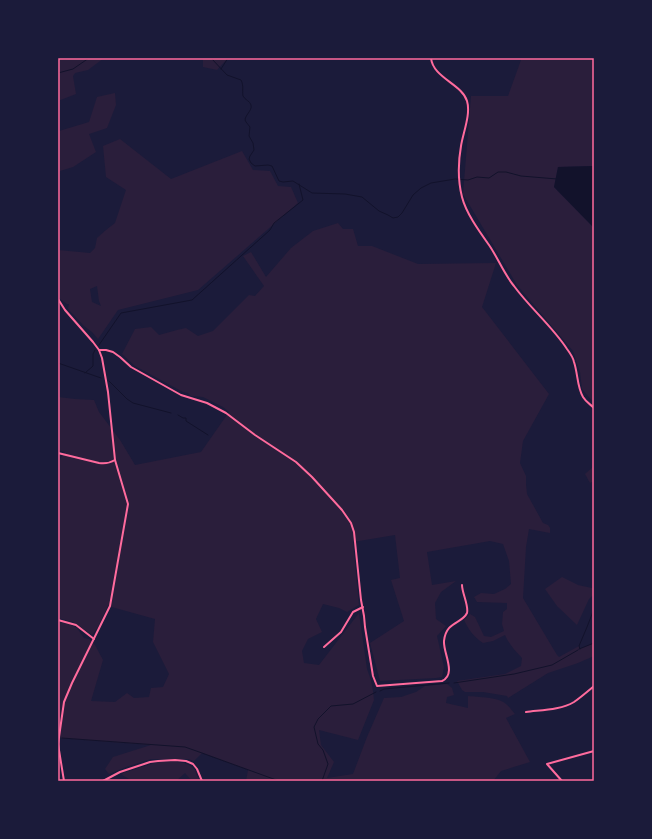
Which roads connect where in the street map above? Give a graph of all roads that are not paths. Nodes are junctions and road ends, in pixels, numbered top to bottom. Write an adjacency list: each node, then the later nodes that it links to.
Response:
1 (431, 58): 4 (street)
2 (58, 299): 3 (street)
3 (99, 350): 6 (street); 8 (street)
4 (594, 408)
5 (58, 453): 6 (street)
6 (115, 460): 10 (street)
7 (462, 585): 8 (street)
8 (362, 607): 11 (street)
9 (58, 620): 10 (street)
10 (94, 639): 15 (street)
11 (324, 648)
12 (594, 686): 13 (street)
13 (526, 712)
14 (594, 751): 18 (street)
15 (64, 781)
16 (103, 781): 17 (street)
17 (202, 781)
18 (562, 781)

